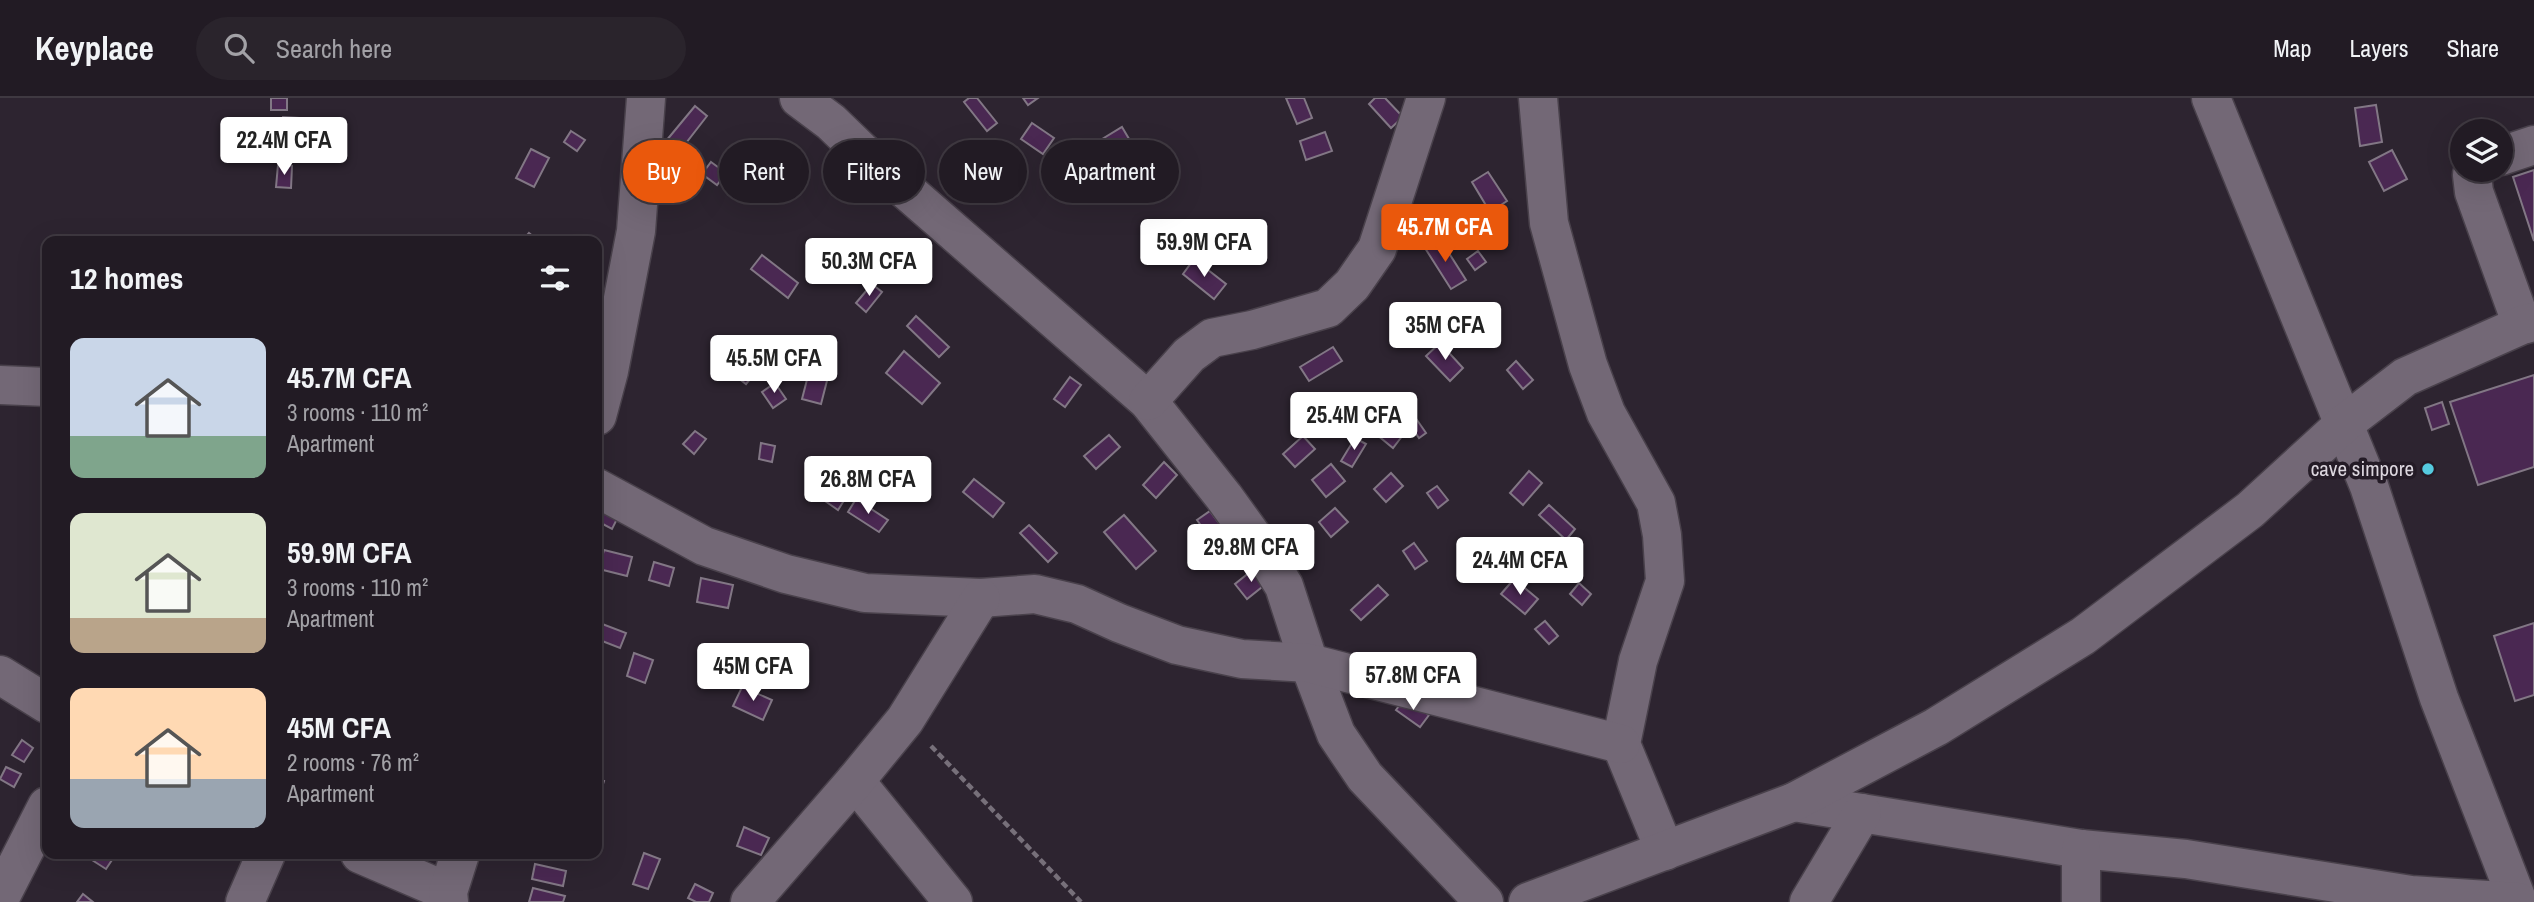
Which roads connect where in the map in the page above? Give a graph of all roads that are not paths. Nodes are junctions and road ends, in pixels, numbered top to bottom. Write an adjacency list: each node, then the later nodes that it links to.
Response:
1 (646, 98): 12 (street)
2 (799, 98): 13 (street)
3 (1426, 98): 13 (street)
4 (1538, 98): 20 (street)
5 (2211, 98): 14 (street)
6 (2534, 145): 7 (street)
7 (2513, 152)
8 (2473, 182): 9 (street)
9 (2528, 324): 14 (street)
10 (0, 385): 11 (street)
11 (42, 387)
12 (602, 395)
13 (1148, 401): 17 (street)
14 (2345, 424): 22 (street); 39 (street)
15 (602, 491): 16 (street)
16 (981, 598): 17 (street); 21 (street)
17 (1308, 663): 20 (street); 35 (street)
18 (0, 676): 19 (street)
19 (42, 701)
20 (1621, 744): 26 (street)
21 (855, 781): 33 (street); 34 (street)
22 (1794, 802): 23 (street); 26 (street)
23 (1862, 813): 25 (street); 37 (street)
24 (42, 816): 31 (street)
25 (2081, 849): 38 (street); 39 (street)
26 (1665, 850): 36 (street)
27 (264, 859): 32 (street)
28 (370, 859): 30 (street)
29 (459, 859): 30 (street)
30 (448, 897)
31 (0, 898)
32 (245, 902)
33 (750, 902)
34 (953, 902)
35 (1484, 902)
36 (1528, 902)
37 (1809, 902)
38 (2081, 902)
39 (2518, 902)

